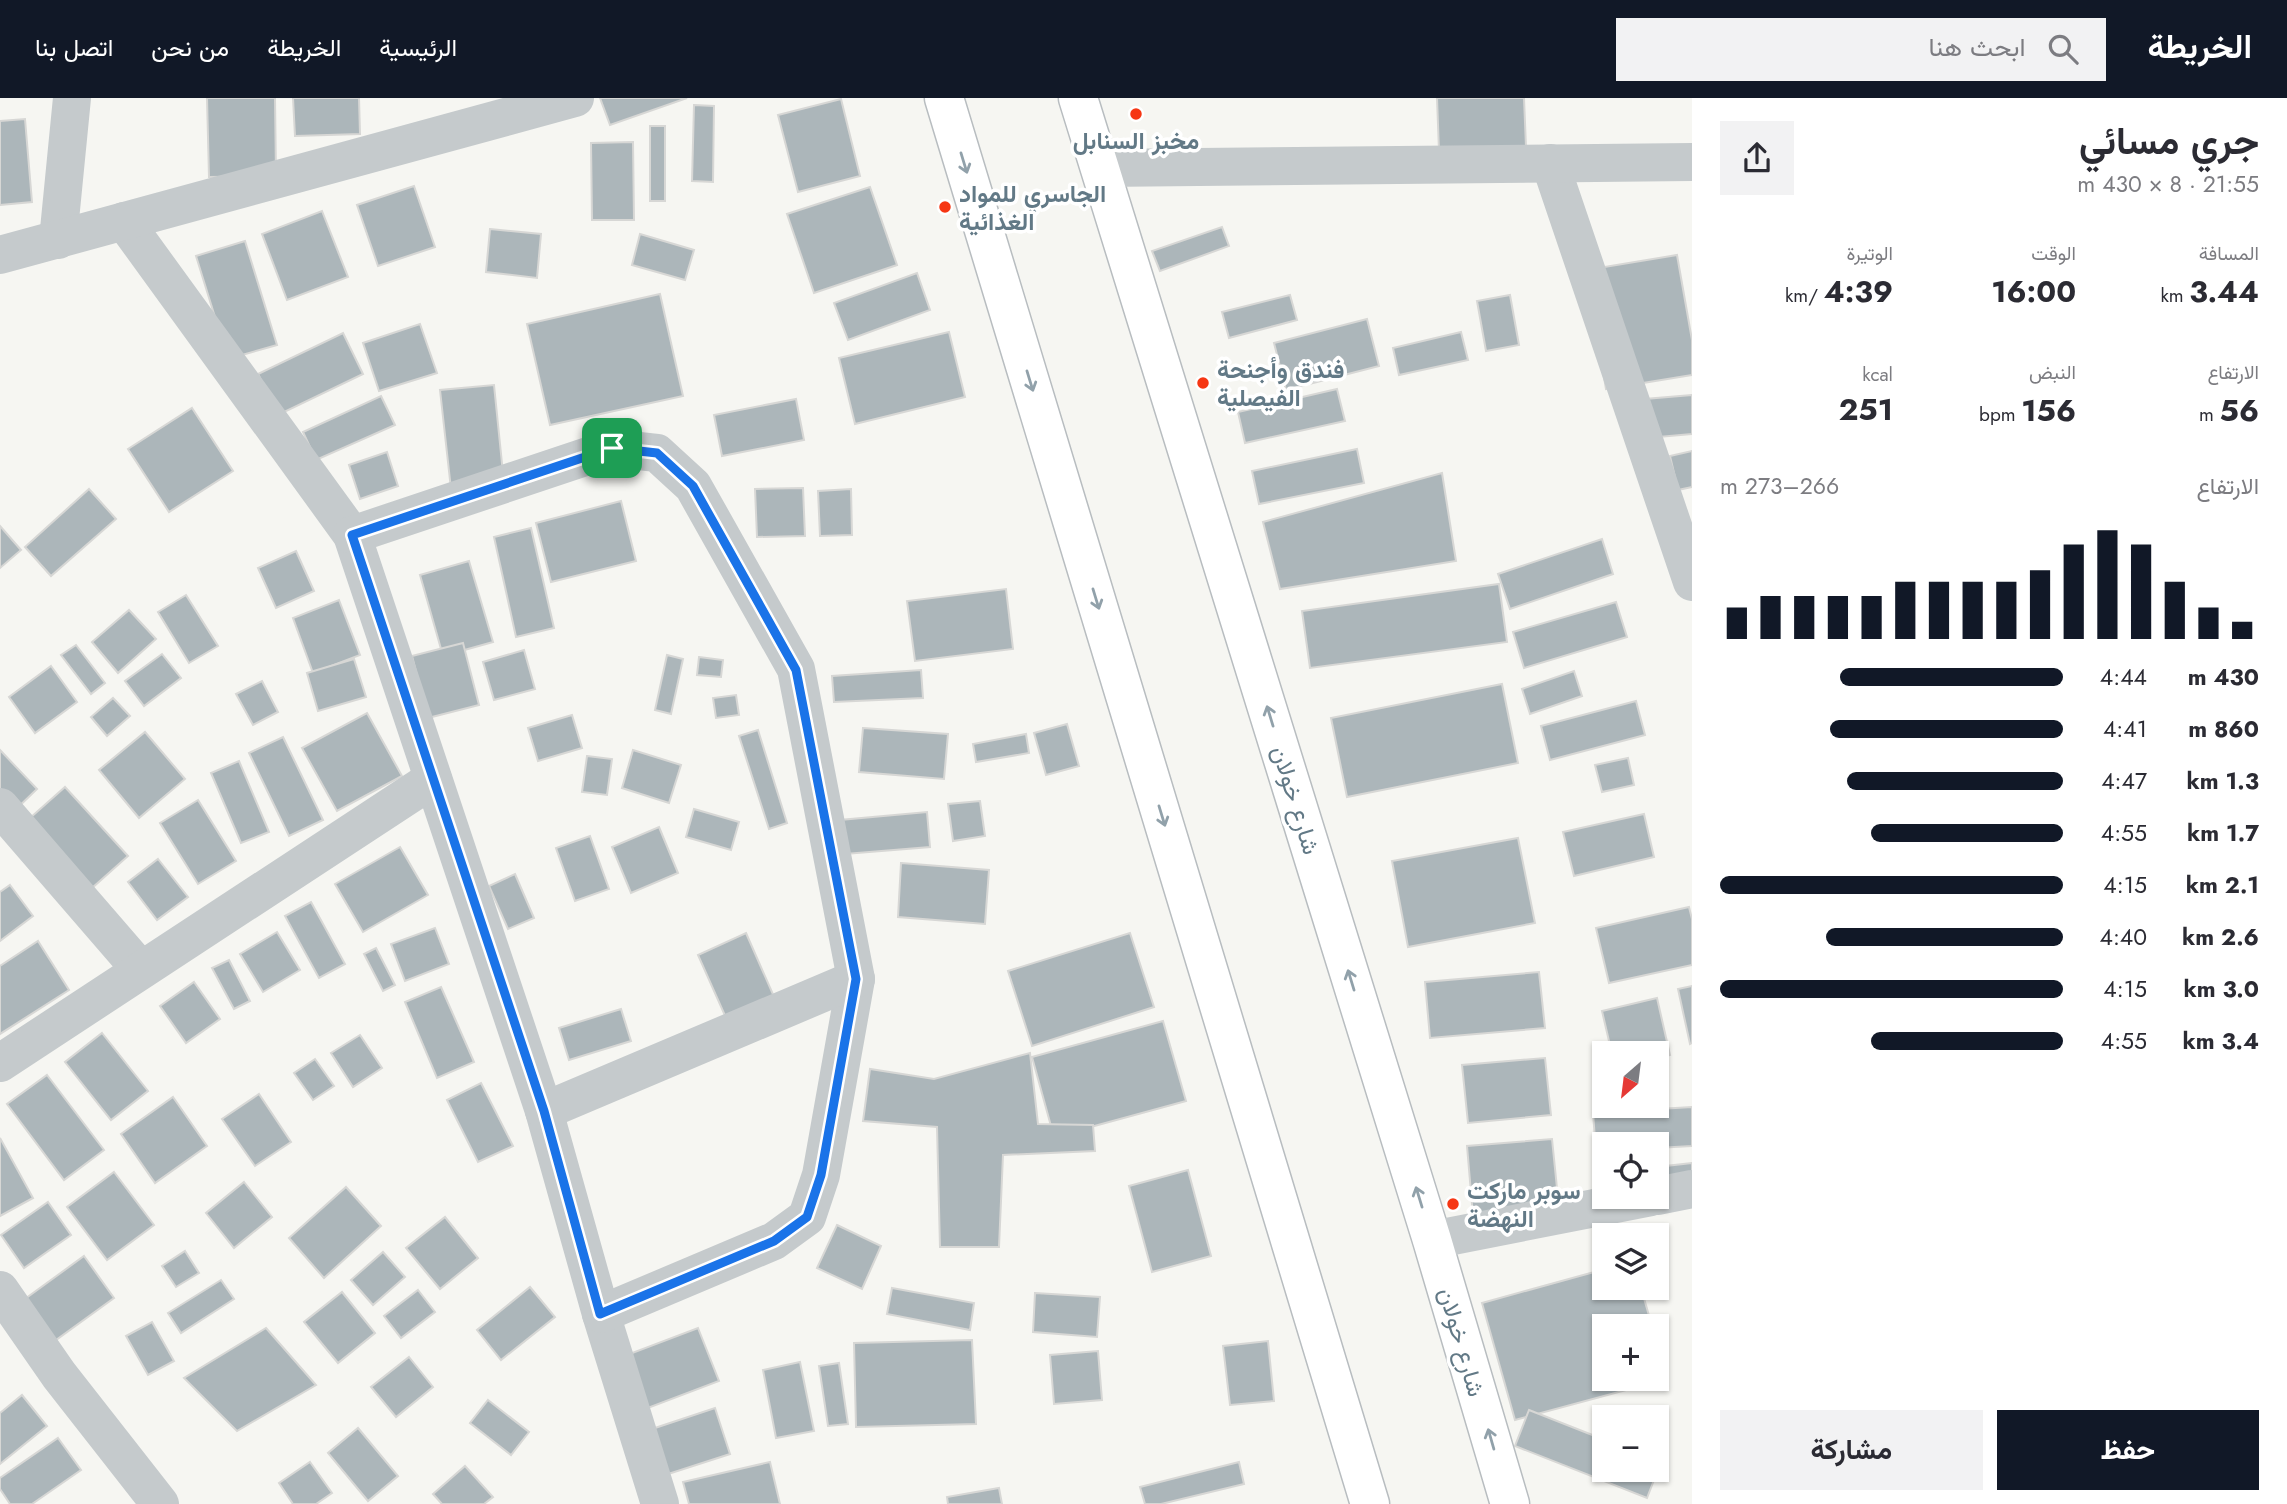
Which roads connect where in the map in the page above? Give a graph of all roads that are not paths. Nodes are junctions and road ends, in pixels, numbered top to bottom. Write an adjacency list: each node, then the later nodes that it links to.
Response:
1 (72, 98): 9 (street)
2 (575, 98): 8 (street)
3 (944, 98): 25 (main road, one-way to 25)
4 (1078, 98): 7 (main road, شارع خولان)
5 (1692, 162): 6 (street)
6 (1550, 163): 7 (street); 12 (street)
7 (1100, 168): 22 (main road, شارع خولان, one-way to 7)
8 (124, 221): 9 (street); 11 (street)
9 (58, 240): 10 (street)
10 (0, 255)
11 (352, 535): 13 (street); 16 (street)
12 (1692, 582)
13 (433, 779): 15 (street); 18 (street)
14 (0, 807): 15 (street)
15 (141, 970): 17 (street)
16 (856, 979): 18 (street); 24 (street)
17 (0, 1063)
18 (544, 1111): 24 (street)
19 (1692, 1189): 20 (street)
20 (1669, 1194)
21 (1592, 1209): 22 (street)
22 (1432, 1240): 28 (main road, شارع خولان, one-way to 22)
23 (0, 1290): 26 (street)
24 (600, 1314): 27 (street)
25 (1366, 1503)
26 (160, 1504)
27 (660, 1504)
28 (1510, 1504)

